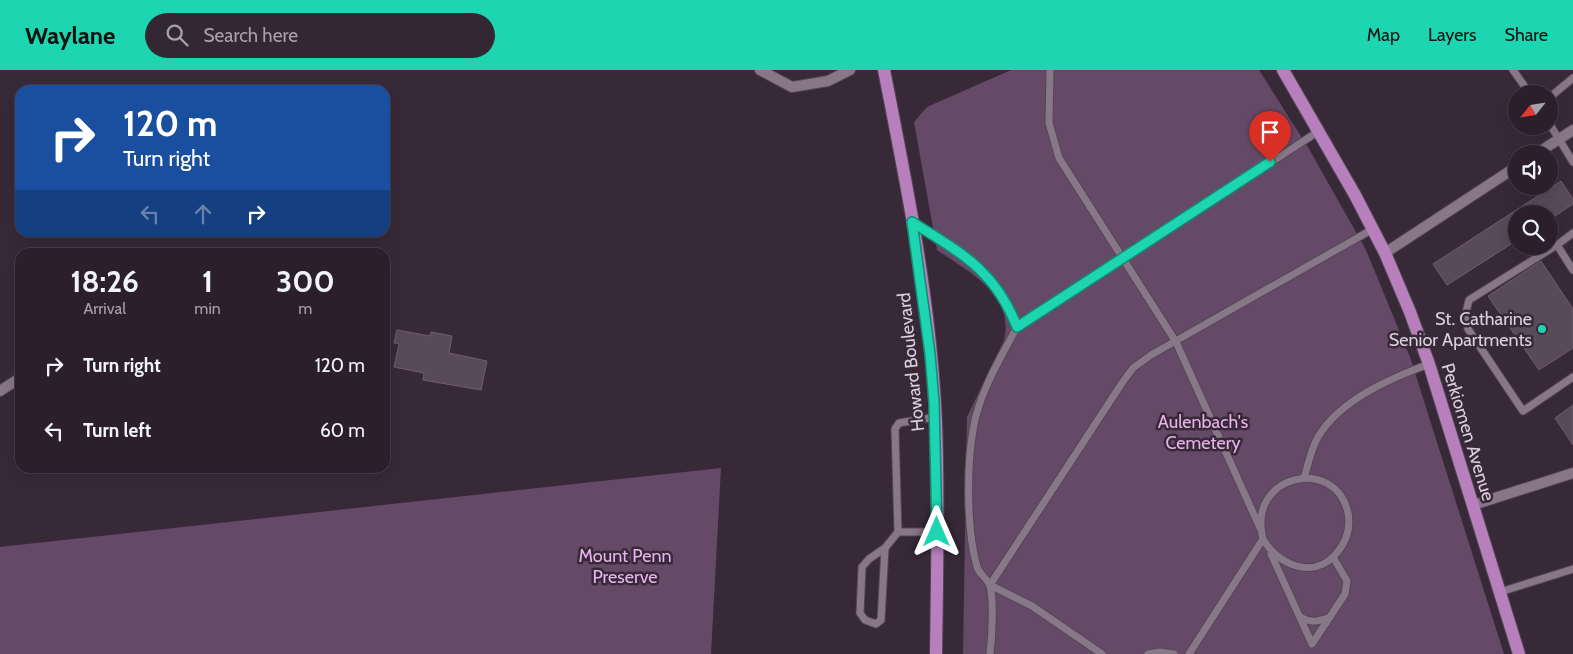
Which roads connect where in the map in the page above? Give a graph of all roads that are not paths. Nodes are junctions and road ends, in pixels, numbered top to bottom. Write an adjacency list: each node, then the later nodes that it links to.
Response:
1 (760, 70): 2 (street)
2 (850, 70)
3 (884, 70): 17 (main road, Howard Boulevard)
4 (1050, 70): 24 (lane)
5 (1283, 70): 11 (main road, Perkiomen Avenue)
6 (1513, 70): 8 (lane)
7 (1573, 78): 9 (lane)
8 (1524, 85)
9 (1558, 90)
10 (1573, 130): 13 (street)
11 (1319, 131): 18 (main road, Perkiomen Avenue); 24 (lane)
12 (1556, 135): 13 (lane)
13 (1559, 139): 14 (street); 15 (lane)
14 (1550, 145)
15 (1573, 162)
16 (1508, 172): 22 (street)
17 (912, 222): 26 (lane); 32 (main road, Howard Boulevard)
18 (1373, 229): 22 (main road, Perkiomen Avenue); 27 (lane)
19 (1573, 233): 20 (lane)
20 (1558, 244)
21 (1558, 247): 25 (lane)
22 (1385, 253): 28 (main road, Perkiomen Avenue)
23 (1541, 255): 29 (lane)
24 (1123, 257): 26 (lane); 27 (lane)
25 (1573, 270)
26 (1017, 327): 44 (lane)
27 (1176, 342): 36 (lane); 44 (lane)
28 (1429, 364): 34 (lane); 35 (main road, Perkiomen Avenue)
29 (1573, 377)
30 (15, 381): 31 (street)
31 (0, 391)
32 (936, 418): 37 (lane); 38 (main road, Howard Boulevard)
33 (1573, 474): 35 (street)
34 (1304, 478): 36 (lane); 42 (lane)
35 (1473, 505): 45 (main road, Perkiomen Avenue)
36 (1260, 528): 39 (lane)
37 (898, 532): 38 (lane); 40 (lane)
38 (937, 532): 48 (main road, Howard Boulevard)
39 (1263, 539): 41 (lane); 53 (lane)
40 (885, 548): 40 (lane)
41 (1270, 552): 42 (lane); 47 (lane)
42 (1333, 557): 46 (lane)
43 (1573, 569): 45 (lane)
44 (990, 585): 49 (lane); 50 (lane)
45 (1500, 592): 54 (main road, Perkiomen Avenue)
46 (1331, 616): 47 (lane); 47 (lane)
47 (1299, 617)
48 (936, 654)
49 (990, 654)
50 (1102, 654)
51 (1148, 654): 52 (lane)
52 (1174, 654)
53 (1189, 654)
54 (1519, 654)

